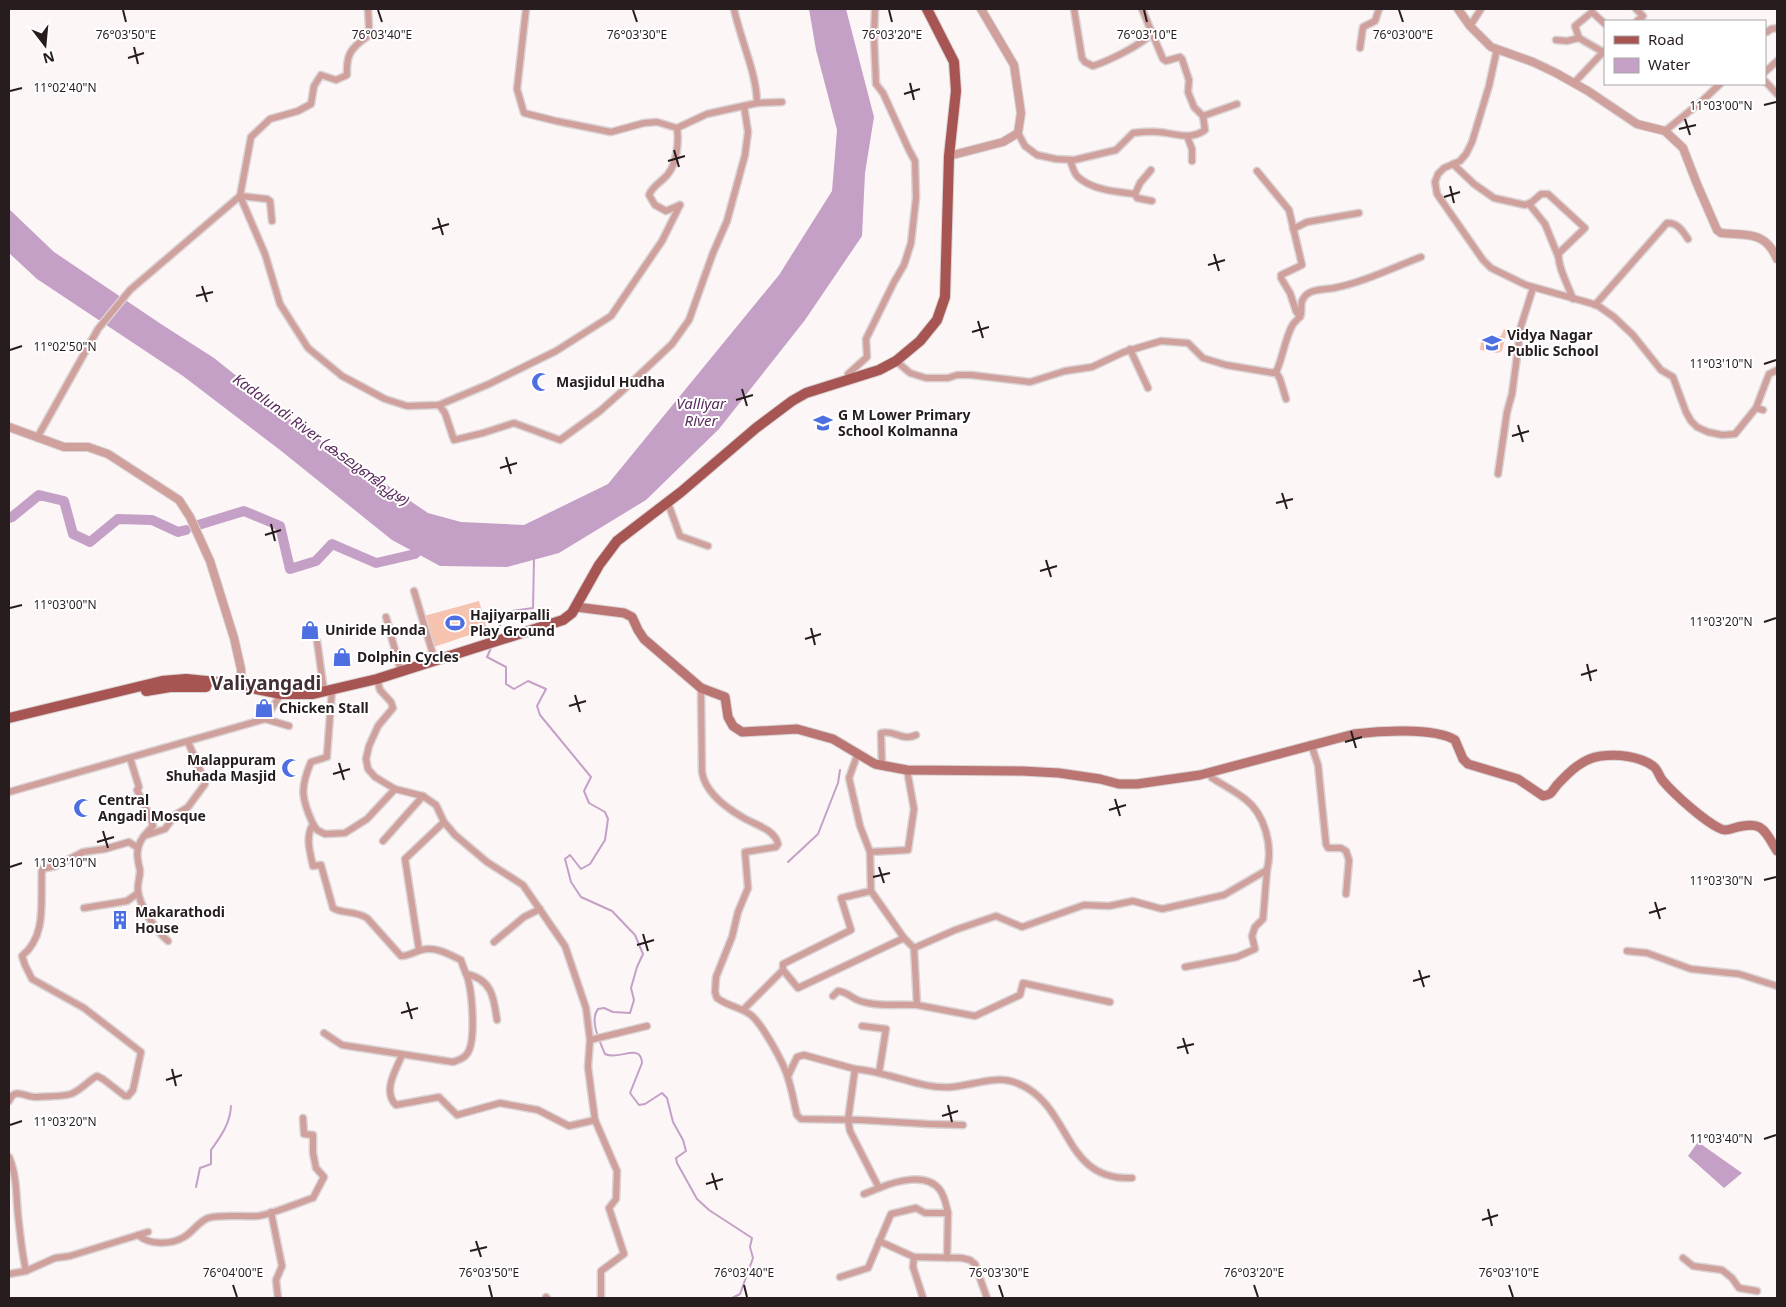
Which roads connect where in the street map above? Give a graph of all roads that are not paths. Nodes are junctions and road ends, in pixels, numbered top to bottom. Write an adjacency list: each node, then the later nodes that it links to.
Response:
1 (368, 9): 46 (street)
2 (526, 9): 35 (street)
3 (734, 9): 31 (street)
4 (875, 9): 64 (street)
5 (927, 9): 39 (main road)
6 (981, 9): 37 (street)
7 (1074, 9): 18 (street)
8 (1142, 9): 18 (street)
9 (1379, 9): 21 (street)
10 (1480, 9): 15 (street)
11 (1636, 9): 13 (street)
12 (1461, 11): 15 (street)
13 (1638, 20)
14 (1604, 23): 19 (street)
15 (1470, 26): 22 (street)
16 (1777, 28): 17 (street)
17 (1767, 32)
18 (1152, 34): 34 (street)
19 (1579, 38): 20 (street); 23 (street)
20 (1556, 40)
21 (1360, 48)
22 (1497, 49): 27 (street); 42 (street)
23 (1604, 51): 27 (street)
24 (1777, 61): 25 (street)
25 (1766, 71)
26 (1766, 82): 29 (street)
27 (1574, 83): 36 (street)
28 (1719, 85): 36 (street)
29 (1777, 94)
30 (782, 102): 31 (street)
31 (757, 103): 33 (street)
32 (1237, 104): 34 (street)
33 (744, 106): 35 (street); 67 (street)
34 (1203, 116): 38 (street)
35 (677, 128): 67 (street)
36 (1666, 131): 55 (street)
37 (1018, 133): 39 (street); 40 (street)
38 (1187, 136): 40 (street); 41 (street)
39 (949, 156): 61 (main road)
40 (1070, 160): 45 (street)
41 (1192, 161)
42 (1453, 164): 48 (street); 56 (street)
43 (1151, 170): 45 (street)
44 (1257, 171): 51 (street)
45 (1135, 194): 47 (street)
46 (240, 196): 50 (street); 67 (street); 69 (street)
47 (1152, 201)
48 (1529, 204): 53 (street); 53 (street)
49 (1359, 213): 51 (street)
50 (272, 221)
51 (1293, 228): 59 (street)
52 (1688, 238): 58 (street)
53 (1558, 256): 57 (street)
54 (1421, 257): 59 (street)
55 (1777, 258)
56 (1533, 288): 57 (street); 70 (street)
57 (1573, 299): 58 (street)
58 (1595, 305): 62 (street)
59 (1300, 317): 63 (street)
60 (1130, 350): 61 (street); 63 (street); 65 (street)
61 (896, 361): 64 (main road)
62 (1777, 370)
63 (1276, 372): 66 (street)
64 (849, 380): 71 (main road)
65 (1148, 388)
66 (1286, 399)
67 (439, 405)
68 (9, 427): 69 (street)
69 (37, 438): 80 (street)
70 (1498, 474)
71 (668, 503): 72 (street); 74 (main road)
72 (708, 546)
73 (414, 591): 77 (street)
74 (576, 607): 77 (main road); 81 (main road)
75 (386, 617): 78 (street)
76 (317, 641): 82 (street)
77 (435, 661): 78 (main road)
78 (401, 672): 79 (main road)
79 (377, 679): 82 (main road); 96 (street)
80 (242, 687): 83 (main road); 84 (main road); 86 (main road)
81 (701, 688): 91 (main road); 125 (street)
82 (328, 691): 83 (main road); 100 (street)
83 (281, 694): 85 (street)
84 (9, 718)
85 (265, 719): 87 (street); 89 (street)
86 (9, 724)
87 (289, 726)
88 (916, 735): 93 (street)
89 (188, 742): 92 (street); 101 (street)
90 (1311, 744): 95 (main road); 104 (main road); 109 (street)
91 (858, 753): 93 (main road); 105 (street)
92 (130, 758): 97 (street); 101 (street)
93 (882, 766): 94 (main road)
94 (907, 770): 95 (main road); 105 (street)
95 (1209, 772): 106 (street)
96 (396, 789): 98 (street); 100 (street)
97 (9, 792)
98 (423, 796): 99 (street); 102 (street)
99 (444, 822): 111 (street); 116 (street)
100 (313, 824): 116 (street)
101 (142, 836): 103 (street)
102 (383, 841)
103 (138, 848): 108 (street); 135 (street)
104 (1777, 851)
105 (870, 852): 107 (street)
106 (1267, 870): 115 (street); 118 (street)
107 (871, 891): 112 (street); 119 (street)
108 (138, 893): 110 (street); 113 (street)
109 (1346, 894)
110 (84, 908)
111 (540, 909): 114 (street); 130 (street)
112 (904, 938): 115 (street); 119 (street)
113 (168, 942)
114 (494, 942)
115 (914, 948): 124 (street)
116 (419, 950): 120 (street)
117 (1627, 951): 121 (street)
118 (1185, 967)
119 (784, 970): 125 (street)
120 (466, 974): 126 (street); 131 (street)
121 (1777, 986)
122 (833, 996): 124 (street)
123 (1110, 1002): 124 (street)
124 (917, 1005)
125 (744, 1009): 134 (street)
126 (497, 1020)
127 (648, 1026): 130 (street)
128 (862, 1026): 133 (street)
129 (324, 1033): 131 (street)
130 (593, 1040): 137 (street)
131 (402, 1055): 137 (street)
132 (856, 1069): 133 (street); 134 (street); 138 (street)
133 (879, 1073): 141 (street)
134 (788, 1076): 138 (street)
135 (9, 1101)
136 (303, 1118): 144 (street)
137 (595, 1120): 157 (street)
138 (848, 1120): 139 (street); 142 (street)
139 (963, 1125)
140 (9, 1157): 152 (street)
141 (1132, 1178)
142 (879, 1188): 143 (street); 145 (street)
143 (864, 1194)
144 (271, 1212): 147 (street); 156 (street)
145 (948, 1213): 148 (street); 150 (street)
146 (148, 1232): 147 (street)
147 (138, 1235): 152 (street)
148 (879, 1241): 149 (street); 154 (street)
149 (914, 1257): 150 (street); 158 (street)
150 (947, 1258): 159 (street)
151 (1683, 1258): 155 (street)
152 (26, 1271): 153 (street)
153 (9, 1274)
154 (840, 1277)
155 (1757, 1291)
156 (278, 1298)
157 (601, 1298)
158 (923, 1298)
159 (987, 1298)

